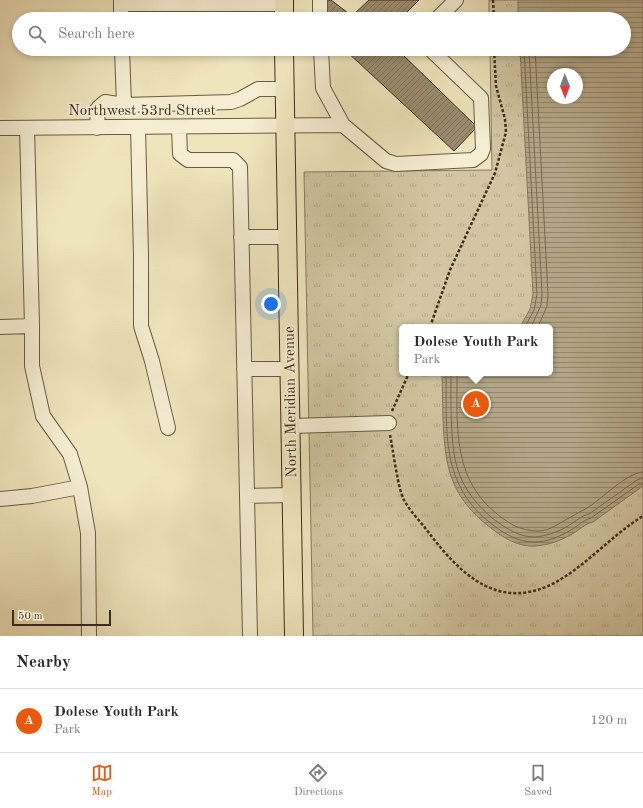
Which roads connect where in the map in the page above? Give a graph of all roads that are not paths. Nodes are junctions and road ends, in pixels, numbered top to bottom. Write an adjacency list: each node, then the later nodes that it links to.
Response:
1 (320, 0): 5 (street)
2 (456, 0): 6 (street)
3 (121, 2): 4 (street)
4 (284, 8)
5 (320, 12)
6 (444, 12)
7 (122, 56): 12 (street)
8 (284, 56): 11 (main road, North Meridian Avenue)
9 (321, 56): 13 (street)
10 (437, 56): 13 (street)
11 (284, 89): 12 (street); 14 (main road, North Meridian Avenue)
12 (124, 104): 19 (street)
13 (343, 125): 14 (street, Northwest 53rd Street)
14 (284, 126): 16 (street, Northwest 53rd Street); 21 (main road, North Meridian Avenue)
15 (138, 127): 16 (street, Northwest 53rd Street); 19 (street, Northwest 53rd Street); 28 (street)
16 (179, 127): 20 (street)
17 (0, 128): 18 (street, Northwest 53rd Street)
18 (27, 128): 19 (street, Northwest 53rd Street); 22 (street)
19 (97, 128)
20 (242, 237): 21 (street); 24 (street)
21 (286, 237): 25 (main road, North Meridian Avenue)
22 (32, 326): 23 (street); 29 (street)
23 (0, 327)
24 (244, 369): 25 (street); 31 (street)
25 (290, 369): 27 (main road, North Meridian Avenue)
26 (389, 423): 27 (street)
27 (291, 426): 30 (main road, North Meridian Avenue)
28 (168, 428)
29 (80, 487): 32 (street); 33 (street)
30 (292, 495): 31 (street); 35 (main road, North Meridian Avenue)
31 (247, 496): 34 (street)
32 (0, 499)
33 (89, 636)
34 (250, 636)
35 (294, 636)

